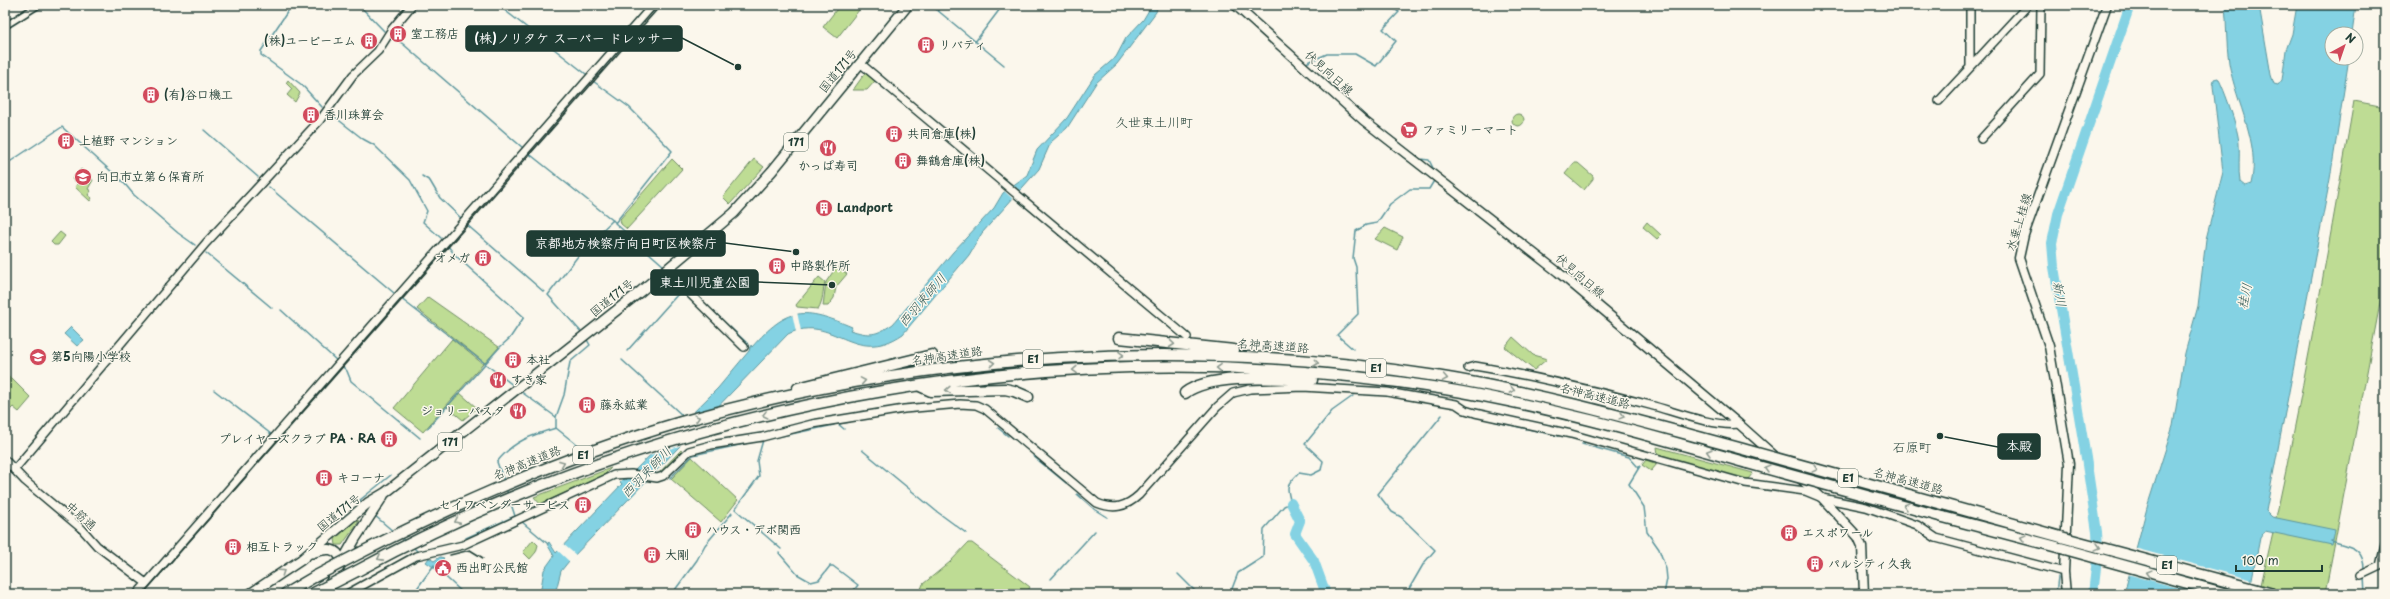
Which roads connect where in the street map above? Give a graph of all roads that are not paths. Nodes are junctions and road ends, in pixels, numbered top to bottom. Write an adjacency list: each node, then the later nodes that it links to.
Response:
1 (412, 5): 27 (street)
2 (653, 5): 35 (street)
3 (908, 5): 9 (highway, 国道171号 / 171)
4 (1235, 5): 25 (main road, 伏見向日線)
5 (1970, 5): 10 (street)
6 (2028, 5): 10 (street)
7 (2041, 5): 12 (street)
8 (2107, 5): 33 (main road, 水垂上桂線)
9 (860, 64): 13 (highway, 国道171号 / 171); 14 (street)
10 (1970, 67): 11 (street)
11 (1939, 101)
12 (1981, 139)
13 (666, 270): 16 (street); 29 (highway, 国道171号 / 171)
14 (1186, 337)
15 (1119, 338): 18 (highway, one-way to 18)
16 (744, 347)
17 (932, 355): 22 (highway)
18 (1266, 357): 22 (highway, 名神高速道路 / E1, one-way to 18); 45 (highway, 名神高速道路 / E1, one-way to 45, bridge)
19 (1468, 368): 25 (street)
20 (1268, 375): 21 (highway, 名神高速道路 / E1, one-way to 21); 23 (highway); 44 (highway, 名神高速道路 / E1, one-way to 20, bridge)
21 (920, 386): 24 (highway, one-way to 21); 39 (highway, 名神高速道路 / E1, one-way to 39, bridge)
22 (805, 389): 38 (highway, 名神高速道路 / E1, one-way to 22, bridge)
23 (1185, 393)
24 (1028, 397)
25 (1739, 424): 28 (main road, 伏見向日線)
26 (5, 460): 27 (street, 中筋通)
27 (14, 470): 35 (street, 中筋通)
28 (1822, 498): 33 (street); 41 (street); 42 (main road, 伏見向日線)
29 (369, 509): 31 (highway, 国道171号 / 171); 32 (highway, 国道171号 / 171)
30 (2385, 545): 34 (street)
31 (308, 554): 32 (highway); 37 (highway, 国道171号 / 171, one-way to 31)
32 (342, 562): 40 (highway, 国道171号 / 171)
33 (2064, 572): 43 (main road, 水垂上桂線)
34 (2361, 575)
35 (146, 583): 36 (street)
36 (137, 594)
37 (250, 594)
38 (285, 594)
39 (312, 594)
40 (324, 594)
41 (347, 594)
42 (1864, 594)
43 (2066, 594)
44 (2227, 594)
45 (2273, 594)

